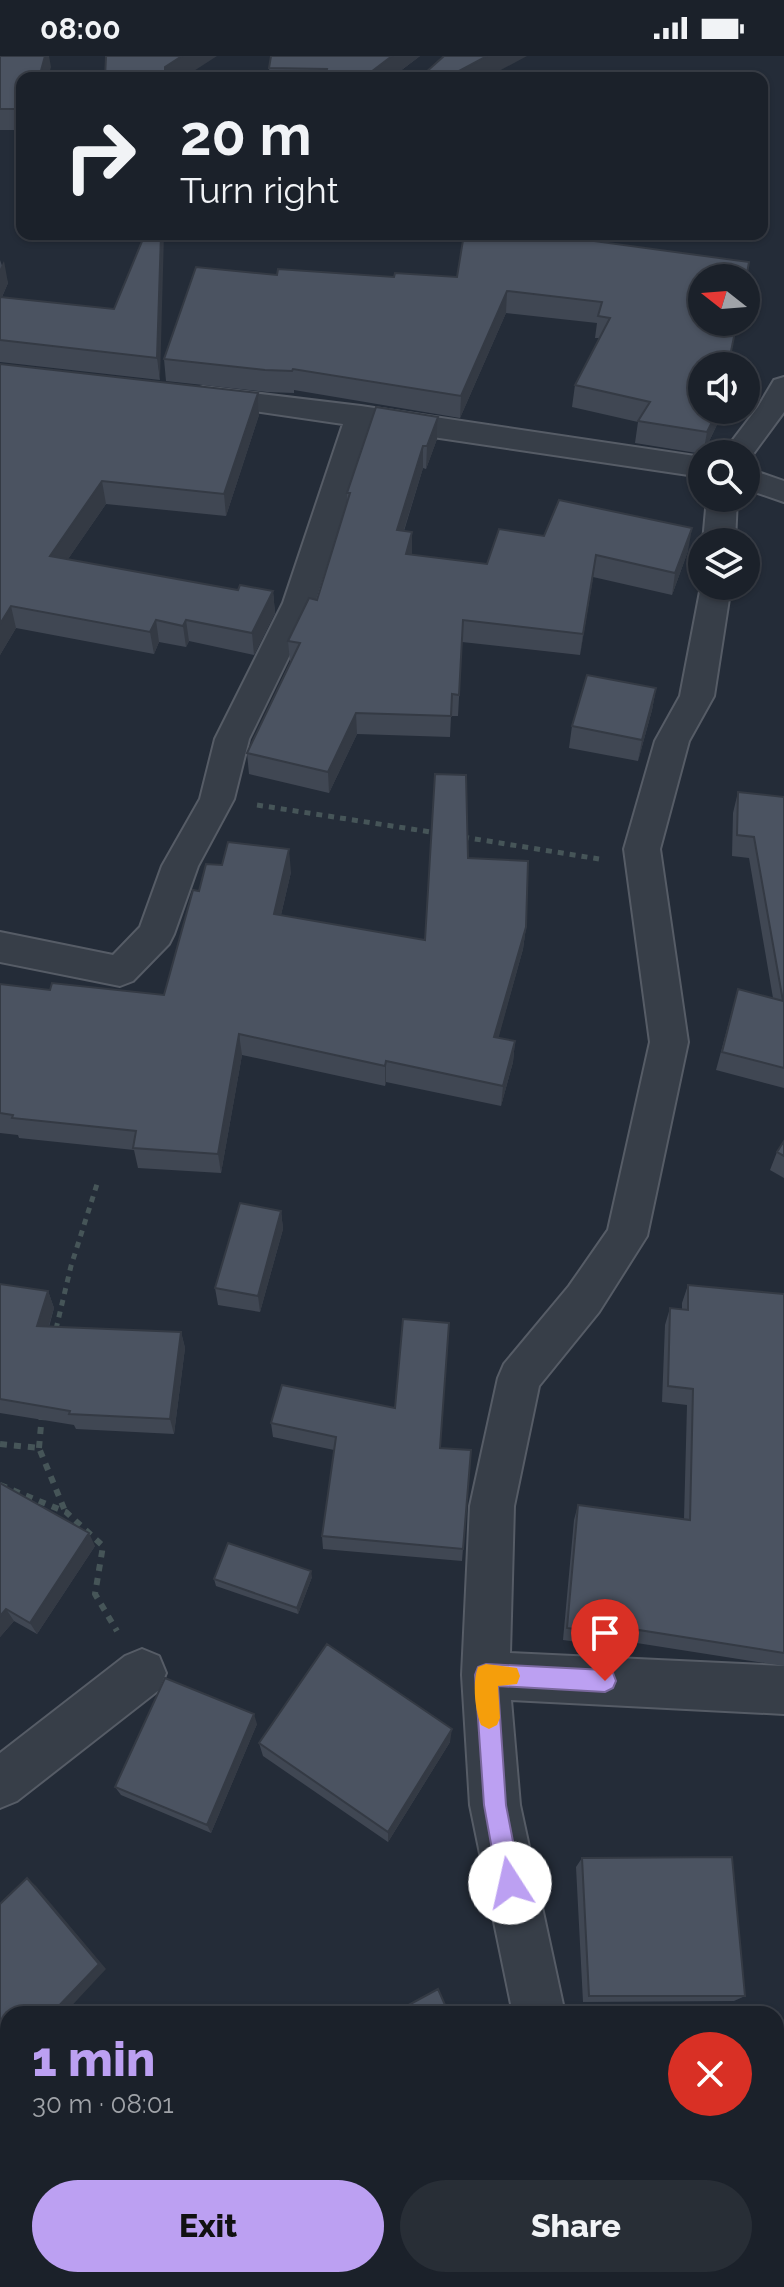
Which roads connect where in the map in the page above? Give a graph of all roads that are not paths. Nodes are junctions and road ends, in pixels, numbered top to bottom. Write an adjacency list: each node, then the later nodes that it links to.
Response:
1 (784, 386): 4 (street)
2 (181, 393): 3 (street)
3 (361, 415): 5 (street); 9 (street)
4 (748, 440)
5 (688, 465)
6 (760, 483): 7 (street)
7 (784, 492)
8 (713, 600): 11 (street)
9 (0, 947)
10 (142, 1673): 13 (street)
11 (486, 1675): 12 (street); 14 (street)
12 (784, 1690)
13 (0, 1784)
14 (537, 2006)

